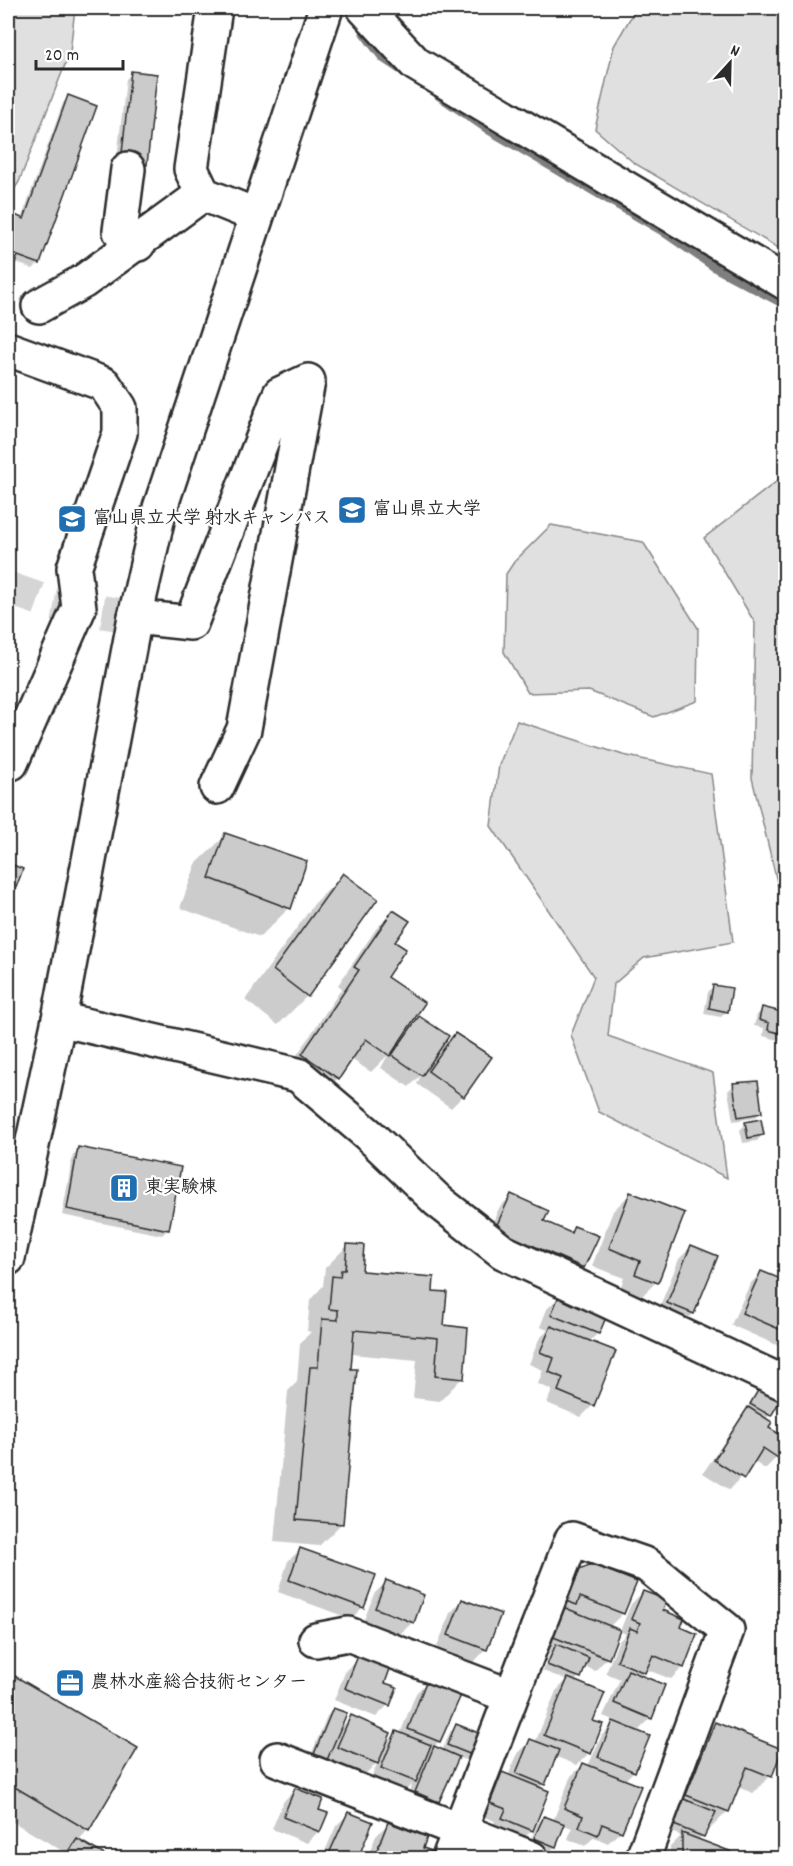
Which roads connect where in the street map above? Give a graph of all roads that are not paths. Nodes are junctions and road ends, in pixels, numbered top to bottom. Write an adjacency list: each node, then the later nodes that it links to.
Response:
1 (215, 8): 5 (street)
2 (326, 8): 6 (street)
3 (364, 8): 8 (street)
4 (128, 170): 7 (street)
5 (203, 194): 6 (street); 7 (street)
6 (255, 215): 11 (street)
7 (138, 244): 9 (street)
8 (786, 283)
9 (39, 306)
10 (8, 349): 12 (street)
11 (135, 617): 13 (street); 14 (street)
12 (8, 764)
13 (217, 787)
14 (59, 1019): 15 (street); 16 (street)
15 (8, 1258)
16 (786, 1384)
17 (316, 1640): 18 (street)
18 (510, 1696): 20 (street); 22 (street)
19 (277, 1759): 20 (street)
20 (453, 1844): 21 (street)
21 (531, 1858)
22 (643, 1858)

